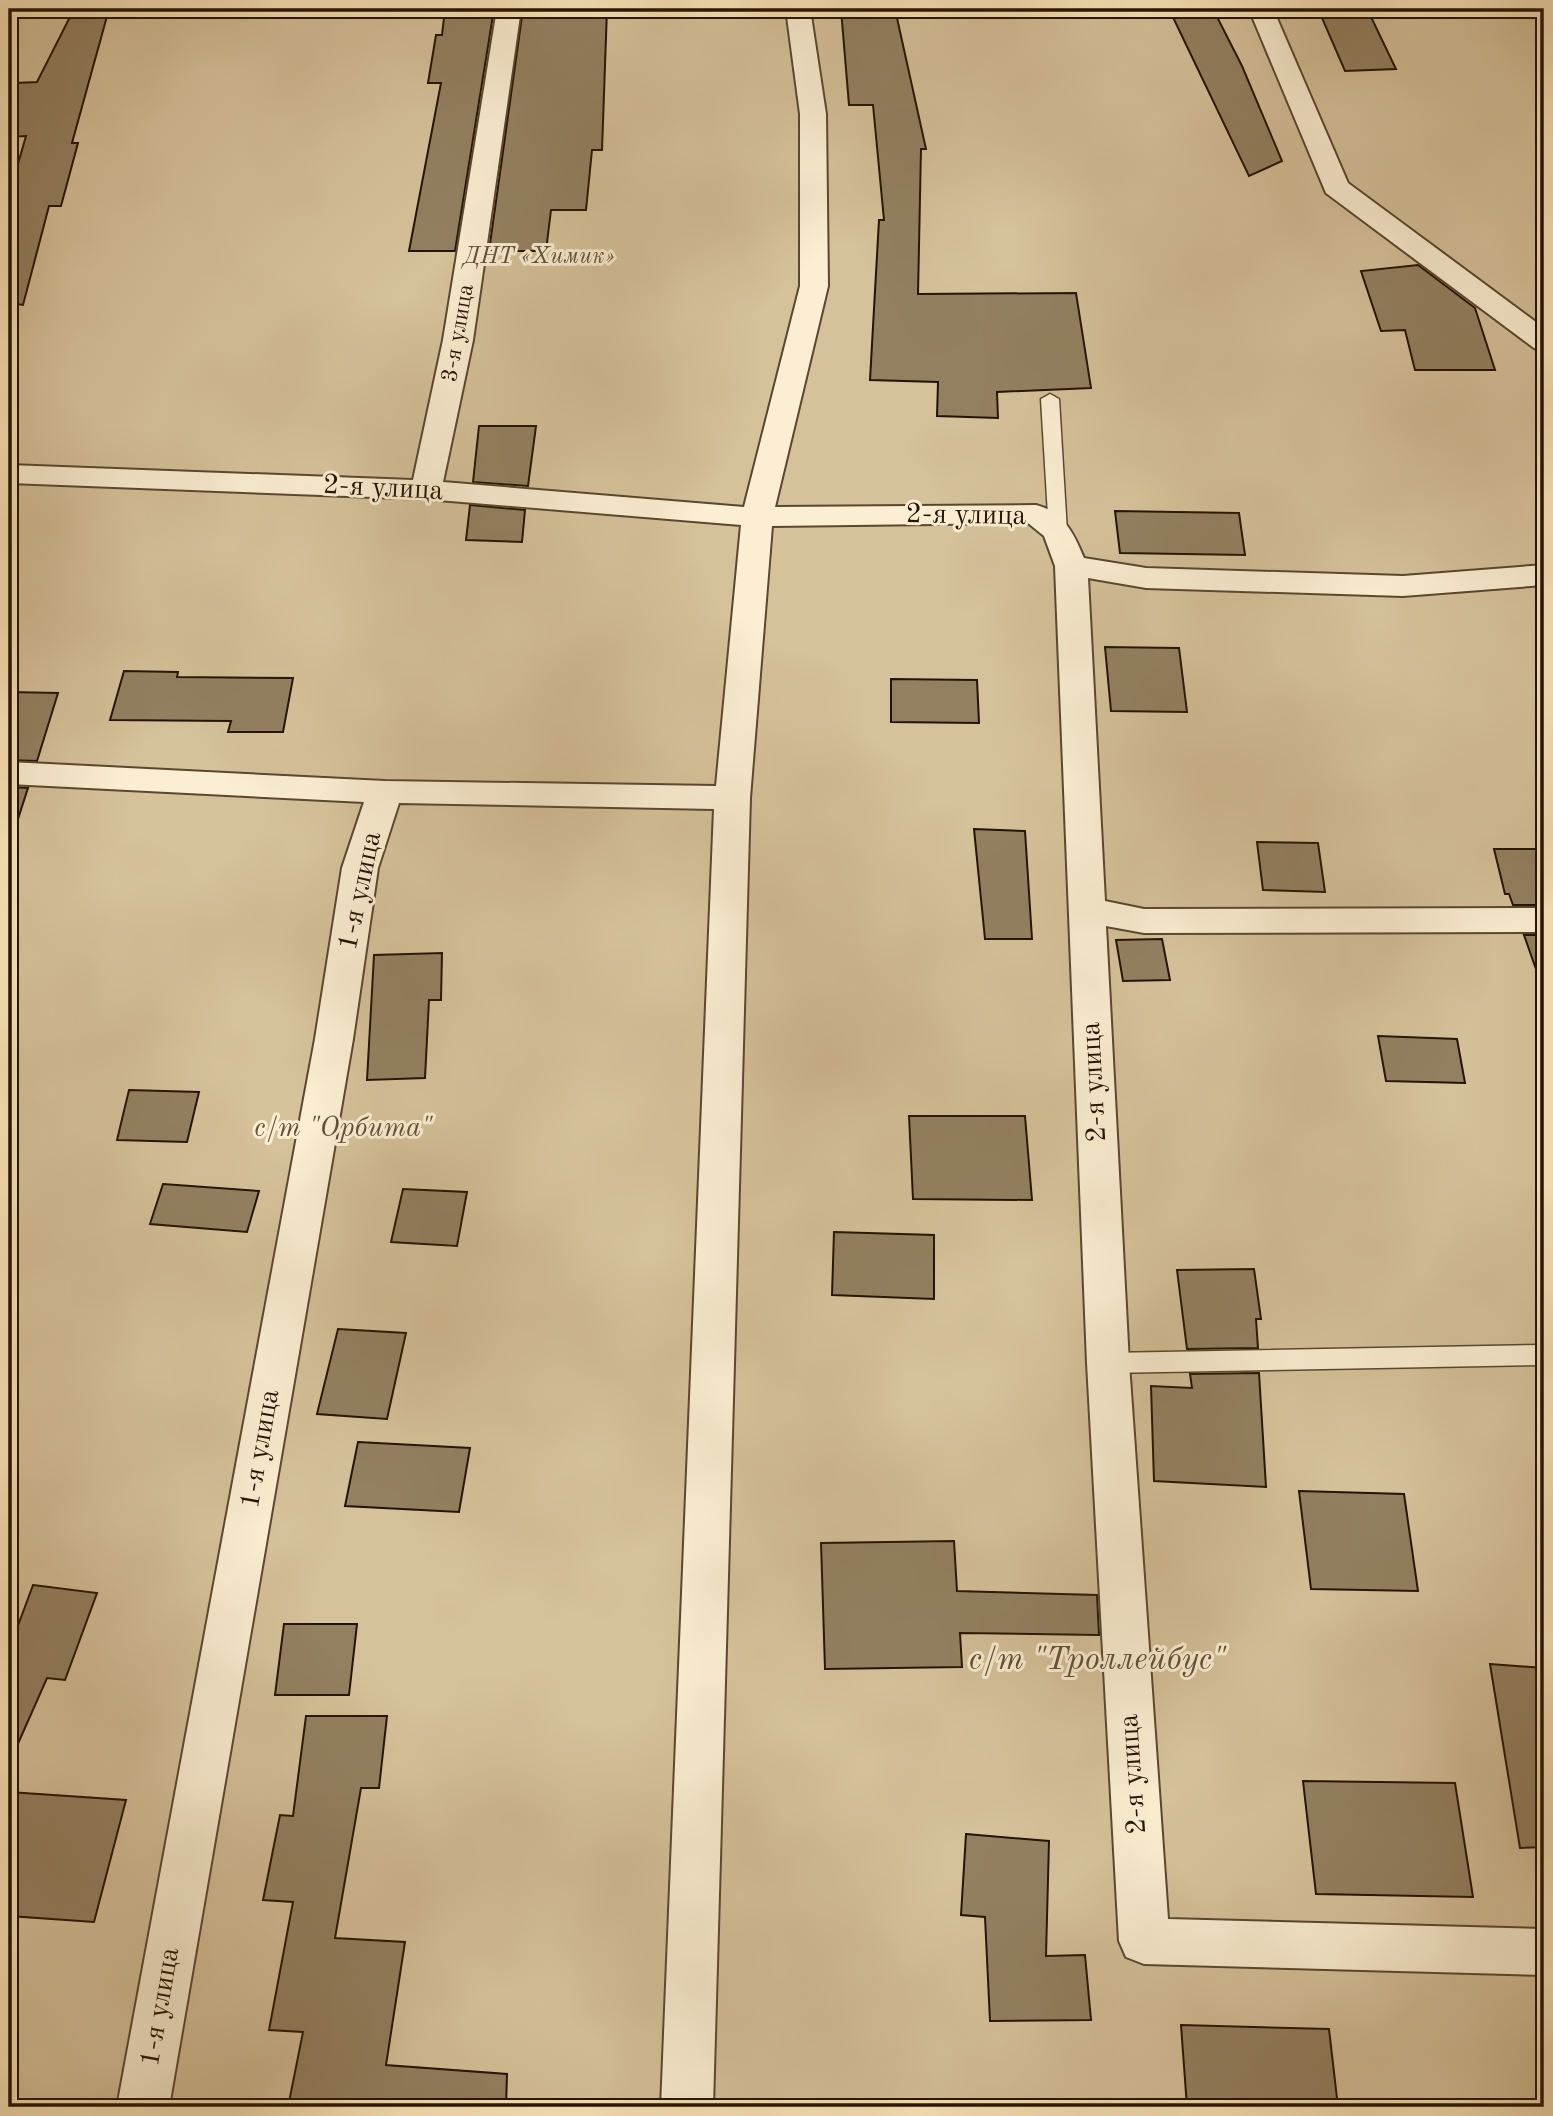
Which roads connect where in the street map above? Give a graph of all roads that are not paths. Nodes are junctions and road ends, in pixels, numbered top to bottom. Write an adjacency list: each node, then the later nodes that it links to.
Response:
1 (509, 9): 7 (street, 3-я улица)
2 (798, 9): 8 (street)
3 (1261, 9): 4 (street)
4 (1544, 342)
5 (1050, 399): 9 (lane)
6 (9, 474): 7 (street, 2-я улица)
7 (426, 490): 8 (street, 2-я улица)
8 (757, 517): 9 (street, 2-я улица); 13 (street)
9 (1065, 549): 10 (street); 14 (street, 2-я улица)
10 (1544, 575)
11 (9, 773): 12 (street)
12 (385, 792): 13 (street); 19 (street, 1-я улица)
13 (732, 798): 20 (street)
14 (1087, 910): 15 (street); 17 (street, 2-я улица)
15 (1544, 920)
16 (1544, 1355): 17 (lane)
17 (1108, 1363): 18 (street, 2-я улица)
18 (1544, 1952)
19 (143, 2107)
20 (687, 2107)

